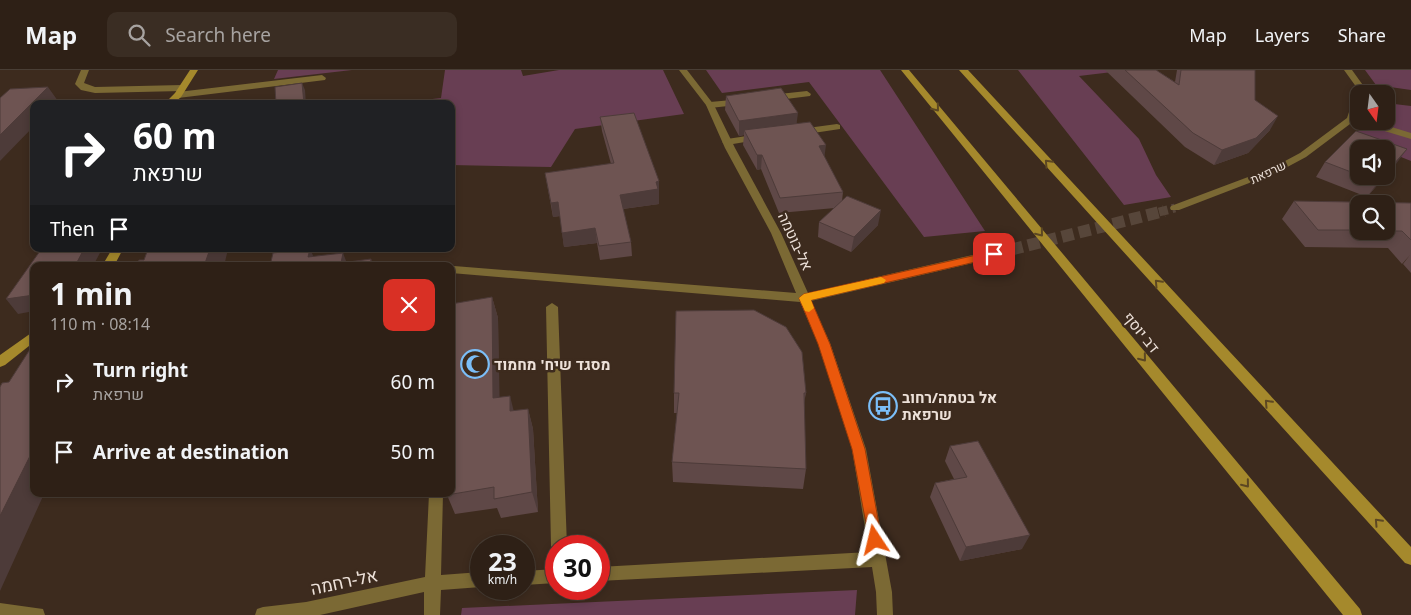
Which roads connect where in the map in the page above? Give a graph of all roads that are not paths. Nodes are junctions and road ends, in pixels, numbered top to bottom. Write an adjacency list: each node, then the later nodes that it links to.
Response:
1 (85, 70): 9 (street)
2 (194, 70): 9 (main road)
3 (684, 70): 14 (street, אל-בוטמה)
4 (905, 70): 41 (main road, דב יוסף, one-way to 41)
5 (963, 70): 31 (main road, one-way to 5)
6 (1348, 70): 8 (street)
7 (322, 78): 9 (street)
8 (1359, 85)
9 (180, 92): 11 (main road)
10 (807, 94): 12 (street)
11 (172, 100)
12 (759, 100)
13 (749, 101): 14 (street)
14 (710, 105): 21 (street, אל-בוטמה)
15 (1350, 124): 22 (street, שרפאת)
16 (837, 127): 18 (street)
17 (1391, 130): 20 (street)
18 (791, 133)
19 (773, 136): 21 (street)
20 (1411, 136)
21 (727, 142): 25 (street, אל-בוטמה)
22 (1175, 208)
23 (994, 254): 25 (street)
24 (455, 270): 25 (street)
25 (804, 298): 32 (street, אל-בוטמה)
26 (552, 307): 30 (street)
27 (30, 338): 28 (main road)
28 (0, 362)
29 (436, 497): 35 (street)
30 (559, 535)
31 (1411, 558)
32 (878, 559): 33 (street); 40 (street, אל-בוטמה)
33 (610, 573)
34 (470, 581): 35 (street, אל-רחמה)
35 (432, 583): 38 (street, אל-רחמה); 39 (street)
36 (0, 611): 37 (street)
37 (37, 615)
38 (263, 615)
39 (432, 615)
40 (884, 615)
41 (1354, 615)

